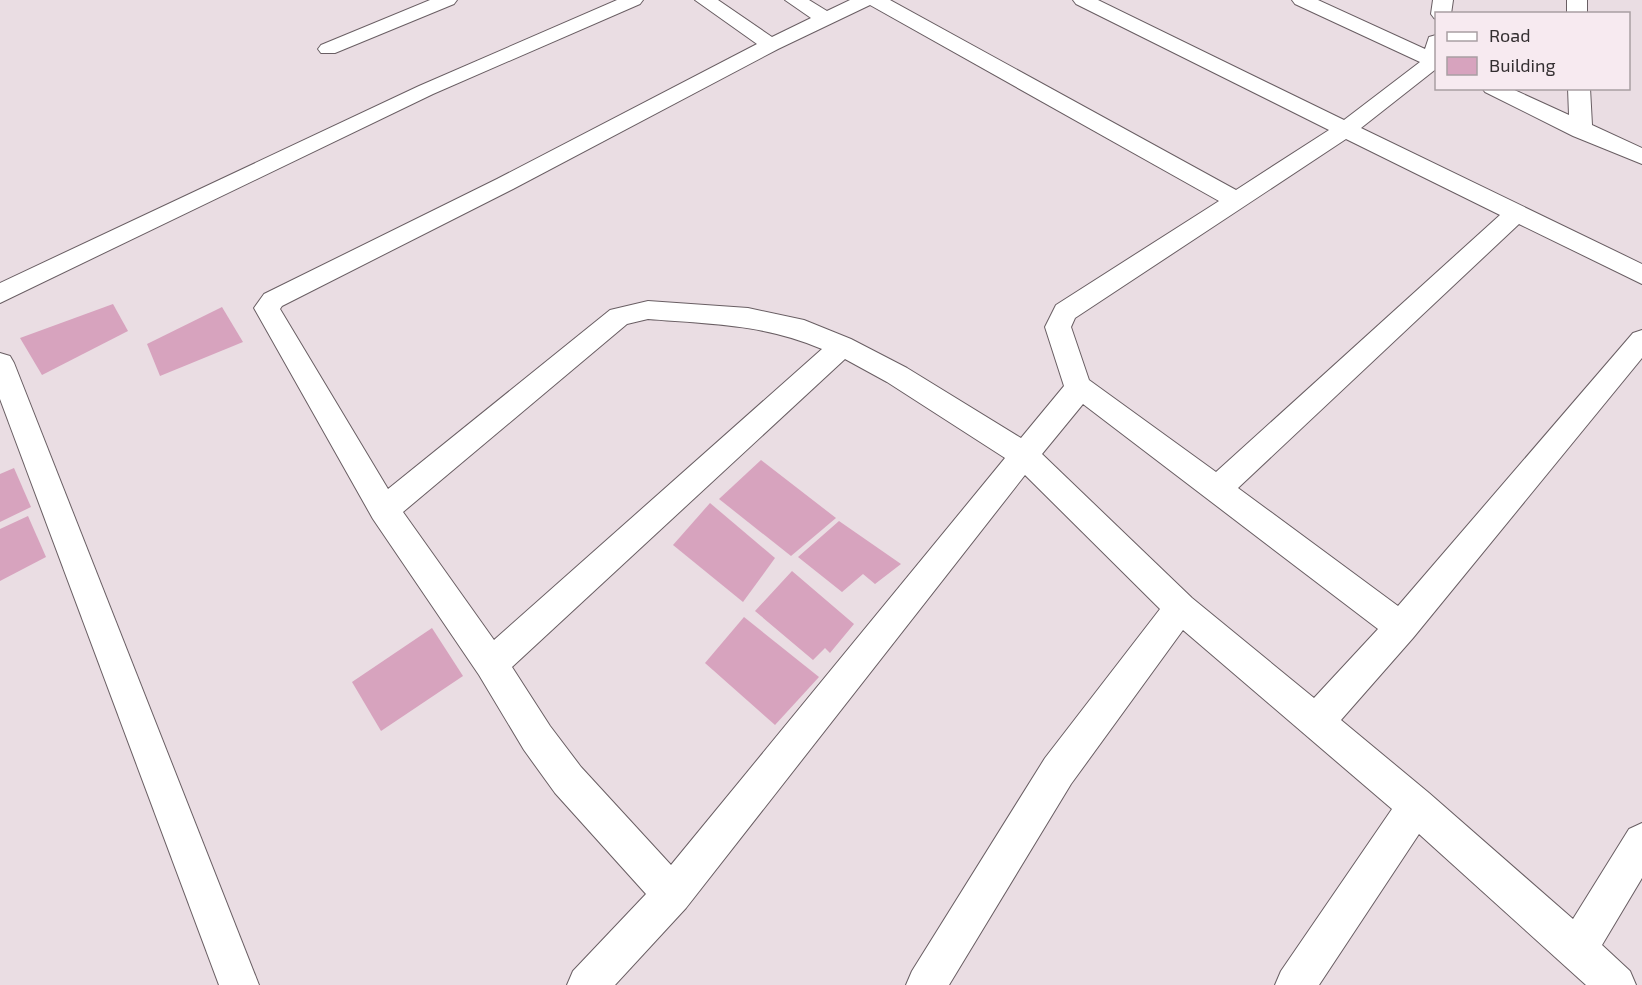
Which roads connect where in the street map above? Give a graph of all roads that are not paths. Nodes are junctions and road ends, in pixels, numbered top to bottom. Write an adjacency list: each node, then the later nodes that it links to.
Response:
1 (447, 0): 11 (street)
2 (633, 0): 22 (street)
3 (705, 0): 10 (street)
4 (795, 0): 9 (street)
5 (865, 0): 9 (street)
6 (876, 0): 19 (street)
7 (1083, 0): 16 (street)
8 (1302, 0): 12 (street)
9 (825, 18): 10 (street)
10 (771, 45): 29 (street)
11 (328, 49)
12 (1435, 55)
13 (1435, 56): 16 (street)
14 (1496, 90): 17 (street)
15 (1580, 90): 17 (street)
16 (1346, 129): 19 (street); 20 (street)
17 (1581, 131): 18 (street)
18 (1642, 158)
19 (1236, 200): 26 (street)
20 (1517, 213): 21 (street); 28 (street)
21 (1642, 274)
22 (0, 294)
23 (1642, 340): 31 (street)
24 (842, 346): 27 (street); 29 (street); 32 (street)
25 (0, 363): 38 (street)
26 (1078, 386): 27 (street); 28 (street)
27 (1024, 455): 30 (street); 36 (street)
28 (1217, 489): 31 (street)
29 (384, 510): 32 (street)
30 (1180, 608): 33 (street); 40 (street)
31 (1401, 627): 33 (street)
32 (491, 664): 36 (street)
33 (1316, 722): 34 (street)
34 (1416, 806): 37 (street); 41 (street)
35 (1642, 842): 37 (street)
36 (672, 894): 39 (street)
37 (1576, 951): 42 (street)
38 (239, 985)
39 (587, 985)
40 (926, 985)
41 (1295, 985)
42 (1616, 985)

